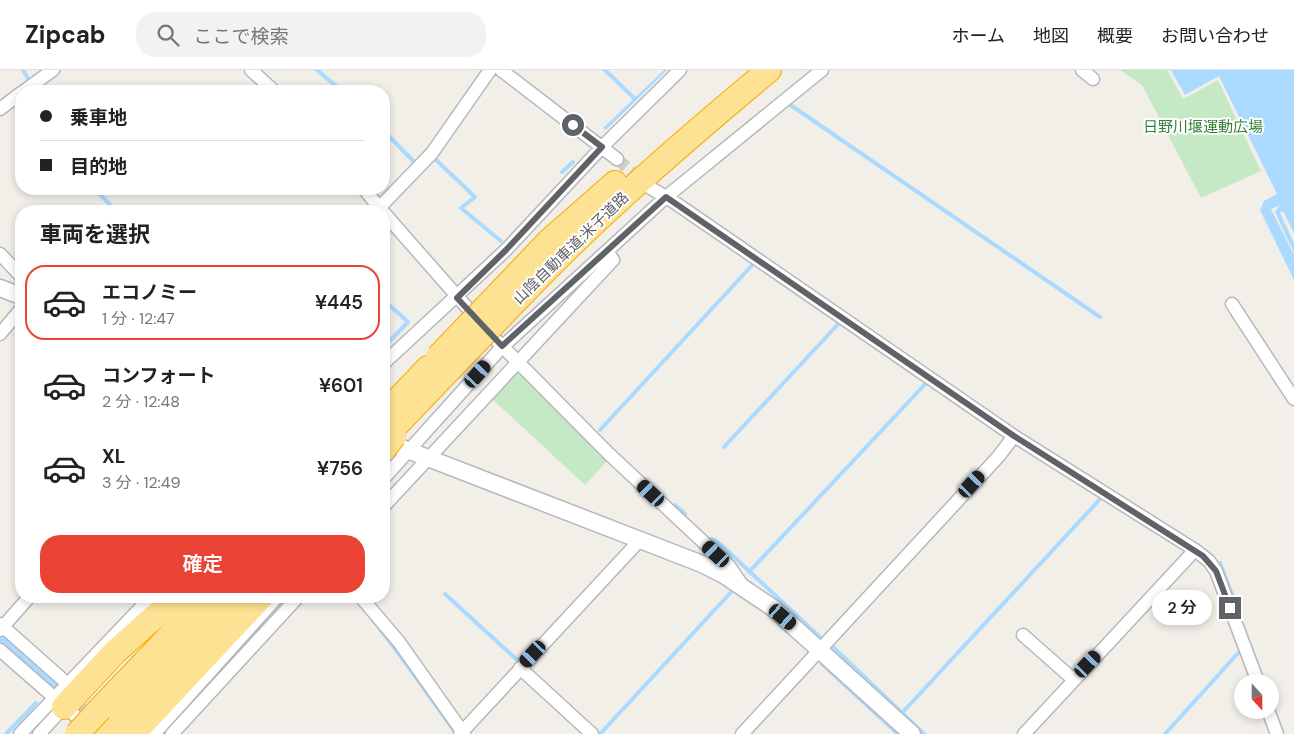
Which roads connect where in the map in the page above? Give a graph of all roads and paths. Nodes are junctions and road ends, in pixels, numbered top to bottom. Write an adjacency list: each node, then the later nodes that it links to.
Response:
1 (53, 70): 11 (street)
2 (251, 70): 12 (street)
3 (490, 70): 19 (street)
4 (501, 70): 15 (street)
5 (680, 70): 15 (street)
6 (752, 70): 24 (highway, 山陰自動車道;米子道路)
7 (769, 70): 24 (highway, 山陰自動車道;米子道路)
8 (822, 70): 18 (street)
9 (1082, 70): 10 (street)
10 (1093, 79)
11 (33, 85)
12 (267, 85)
13 (15, 98): 14 (street)
14 (0, 109)
15 (602, 147): 16 (street); 27 (street)
16 (617, 159)
17 (649, 187): 18 (street)
18 (669, 195): 21 (street); 35 (street)
19 (383, 205)
20 (390, 223): 27 (street)
21 (608, 251): 31 (street); 33 (street)
22 (0, 254): 23 (street)
23 (15, 270)
24 (534, 270): 36 (highway, 山陰自動車道;米子道路, bridge)
25 (0, 288): 26 (street)
26 (15, 294)
27 (457, 298): 31 (street); 32 (street)
28 (1232, 304): 34 (street)
29 (15, 317): 30 (street)
30 (0, 334)
31 (502, 346): 33 (street); 36 (street)
32 (390, 359)
33 (518, 362): 36 (street); 41 (street)
34 (1294, 399)
35 (1014, 436): 40 (street); 53 (street)
36 (400, 443): 37 (street); 38 (street); 39 (street)
37 (390, 465)
38 (390, 482)
39 (640, 540): 41 (street); 55 (street)
40 (1195, 550): 56 (street); 58 (street)
41 (743, 587): 53 (street)
42 (23, 603): 51 (street)
43 (145, 603): 57 (street)
44 (170, 603): 59 (highway)
45 (203, 603): 61 (highway)
46 (227, 603): 61 (highway)
47 (254, 603): 61 (highway)
48 (272, 603): 66 (street)
49 (293, 603): 67 (street)
50 (366, 603): 62 (street)
51 (1, 627): 57 (street)
52 (1023, 634): 58 (street)
53 (820, 649): 69 (street); 70 (street)
54 (0, 650): 59 (street)
55 (520, 668): 62 (street); 68 (street)
56 (1255, 674)
57 (66, 680): 59 (street)
58 (1074, 680): 71 (street)
59 (59, 702): 61 (street); 63 (street); 64 (street)
60 (1271, 719): 72 (street)
61 (109, 727): 65 (highway, bridge)
62 (461, 733)
63 (20, 734)
64 (39, 734)
65 (77, 734)
66 (154, 734)
67 (172, 734)
68 (592, 734)
69 (742, 734)
70 (912, 734)
71 (1024, 734)
72 (1277, 734)

